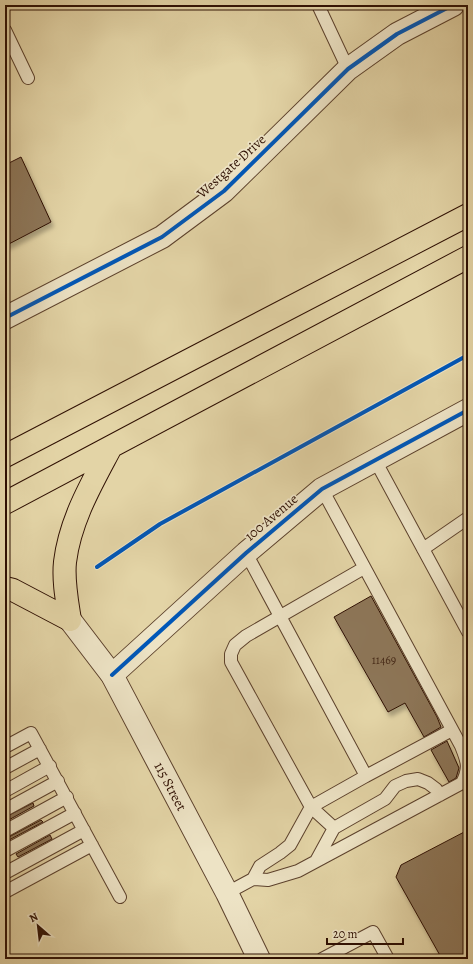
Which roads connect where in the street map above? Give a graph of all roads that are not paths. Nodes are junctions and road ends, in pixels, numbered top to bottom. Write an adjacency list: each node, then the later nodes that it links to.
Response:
1 (318, 5): 4 (lane)
2 (453, 5): 4 (street, Westgate Drive)
3 (5, 30): 5 (lane)
4 (348, 69): 8 (street, Westgate Drive)
5 (28, 78)
6 (468, 215): 11 (main road)
7 (468, 257): 10 (main road)
8 (5, 318)
9 (468, 410): 12 (street, 100 Avenue)
10 (111, 447): 14 (main road); 21 (main road)
11 (5, 456)
12 (375, 460): 13 (street, 100 Avenue); 16 (lane)
13 (322, 489): 17 (street, 100 Avenue); 18 (lane)
14 (5, 503)
15 (468, 518): 16 (lane)
16 (423, 549): 22 (lane)
17 (246, 552): 20 (lane); 23 (street, 100 Avenue)
18 (364, 568): 20 (lane); 24 (lane)
19 (5, 588): 21 (main road)
20 (280, 616): 29 (lane); 34 (lane)
21 (70, 620): 23 (street, 115 Street)
22 (468, 632)
23 (112, 675): 46 (street, 115 Street)
24 (452, 730): 29 (lane); 32 (lane)
25 (5, 747): 26 (lane)
26 (40, 749): 27 (lane); 28 (lane)
27 (50, 766): 30 (lane); 31 (lane)
28 (5, 768)
29 (366, 776): 34 (lane)
30 (58, 781): 33 (lane); 35 (lane)
31 (5, 791)
32 (440, 795): 37 (lane); 42 (lane)
33 (67, 797): 36 (lane); 39 (lane)
34 (311, 808): 37 (lane); 44 (lane)
35 (5, 810)
36 (75, 813): 38 (lane); 41 (lane)
37 (334, 828): 42 (lane)
38 (84, 830): 40 (lane); 43 (lane)
39 (5, 831)
40 (92, 845): 45 (lane); 47 (lane)
41 (5, 851)
42 (316, 861): 44 (lane)
43 (5, 874)
44 (253, 879): 46 (lane)
45 (5, 892)
46 (227, 893): 48 (street, 115 Street)
47 (120, 897)
48 (259, 959)
49 (322, 959): 50 (lane)
50 (388, 959)

